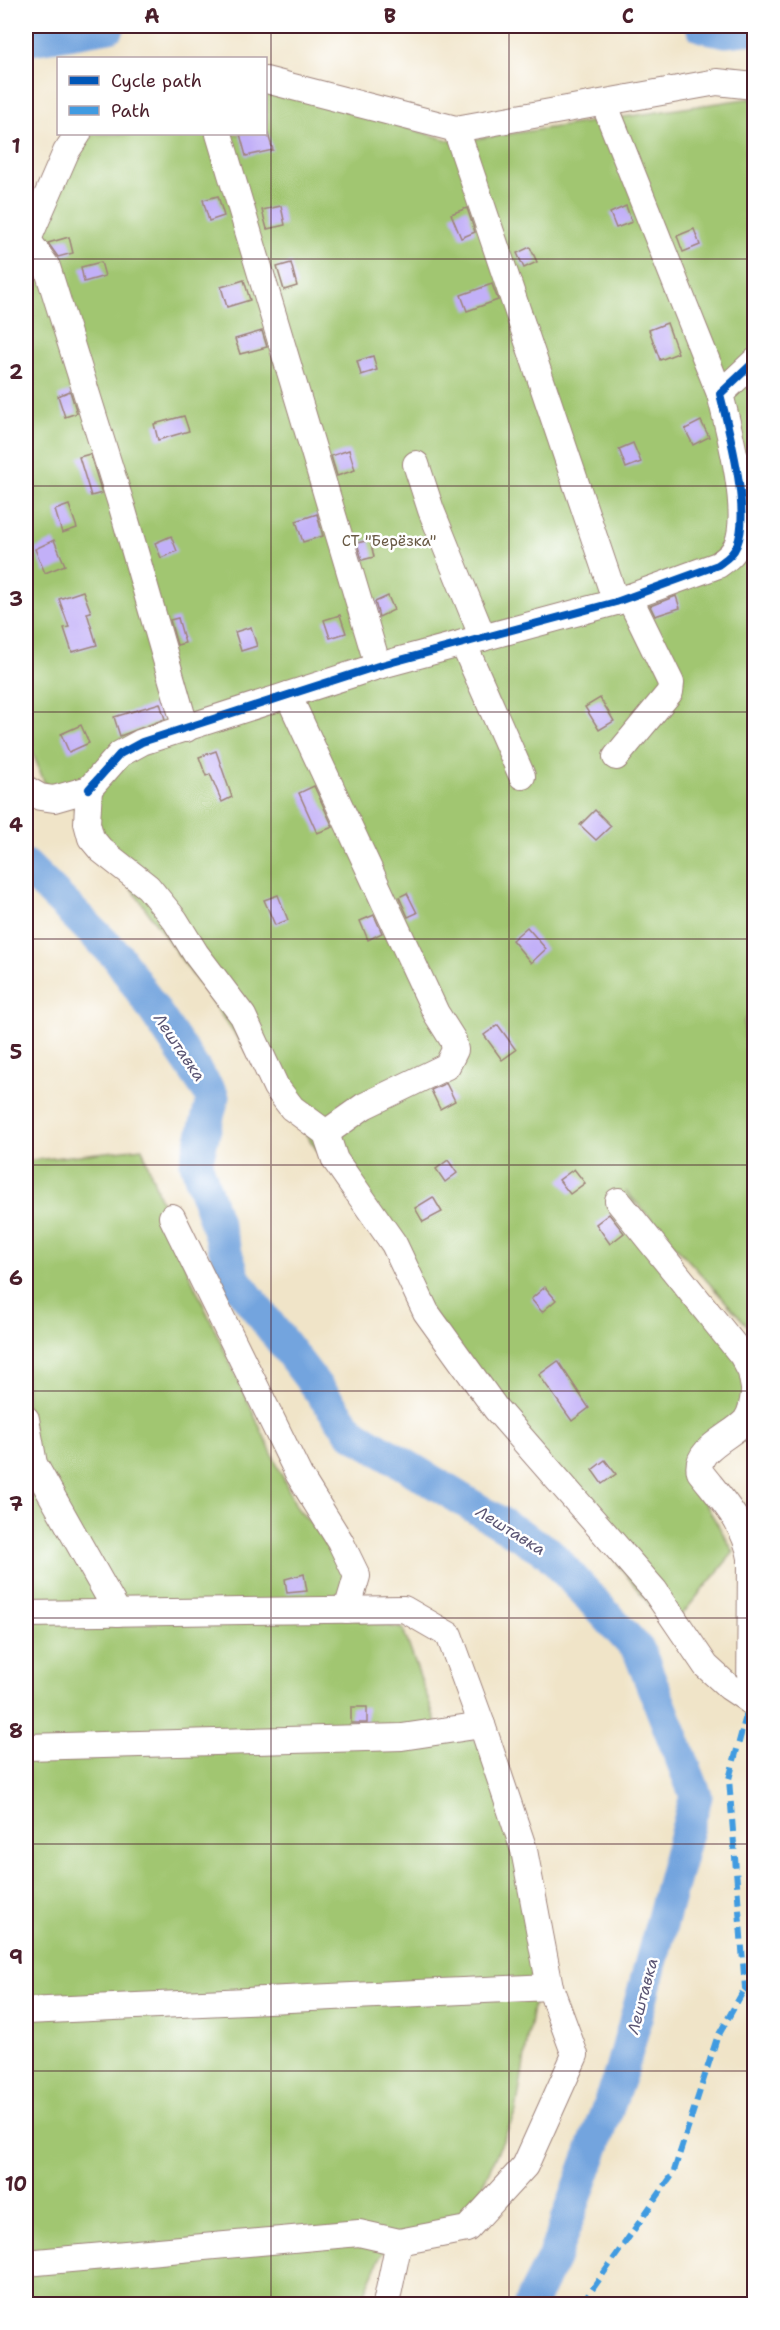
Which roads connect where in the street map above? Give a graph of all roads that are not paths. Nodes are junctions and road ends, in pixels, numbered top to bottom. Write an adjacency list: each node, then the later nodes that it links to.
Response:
1 (267, 80): 4 (street)
2 (754, 86): 3 (street)
3 (604, 103): 4 (street); 9 (street)
4 (456, 129): 11 (street)
5 (77, 135): 7 (street)
6 (219, 135): 13 (street)
7 (26, 242): 15 (street)
8 (754, 362): 9 (street)
9 (720, 394): 11 (street)
10 (416, 464): 12 (street)
11 (622, 599): 12 (street); 16 (street)
12 (473, 640): 13 (street); 17 (street)
13 (378, 666): 14 (street)
14 (288, 695): 15 (street); 20 (street)
15 (186, 729): 19 (street)
16 (616, 757)
17 (522, 776)
18 (26, 789): 19 (street)
19 (89, 789): 20 (street)
20 (326, 1133): 23 (street)
21 (618, 1201): 23 (street)
22 (172, 1217): 25 (street)
23 (754, 1390)
24 (26, 1419): 26 (street)
25 (347, 1610): 26 (street); 28 (street)
26 (118, 1613): 27 (street)
27 (26, 1614)
28 (482, 1725): 29 (street); 30 (street)
29 (26, 1747)
30 (550, 1987): 31 (street); 32 (street)
31 (26, 2012)
32 (399, 2242): 33 (street); 34 (street)
33 (26, 2263)
34 (386, 2304)

